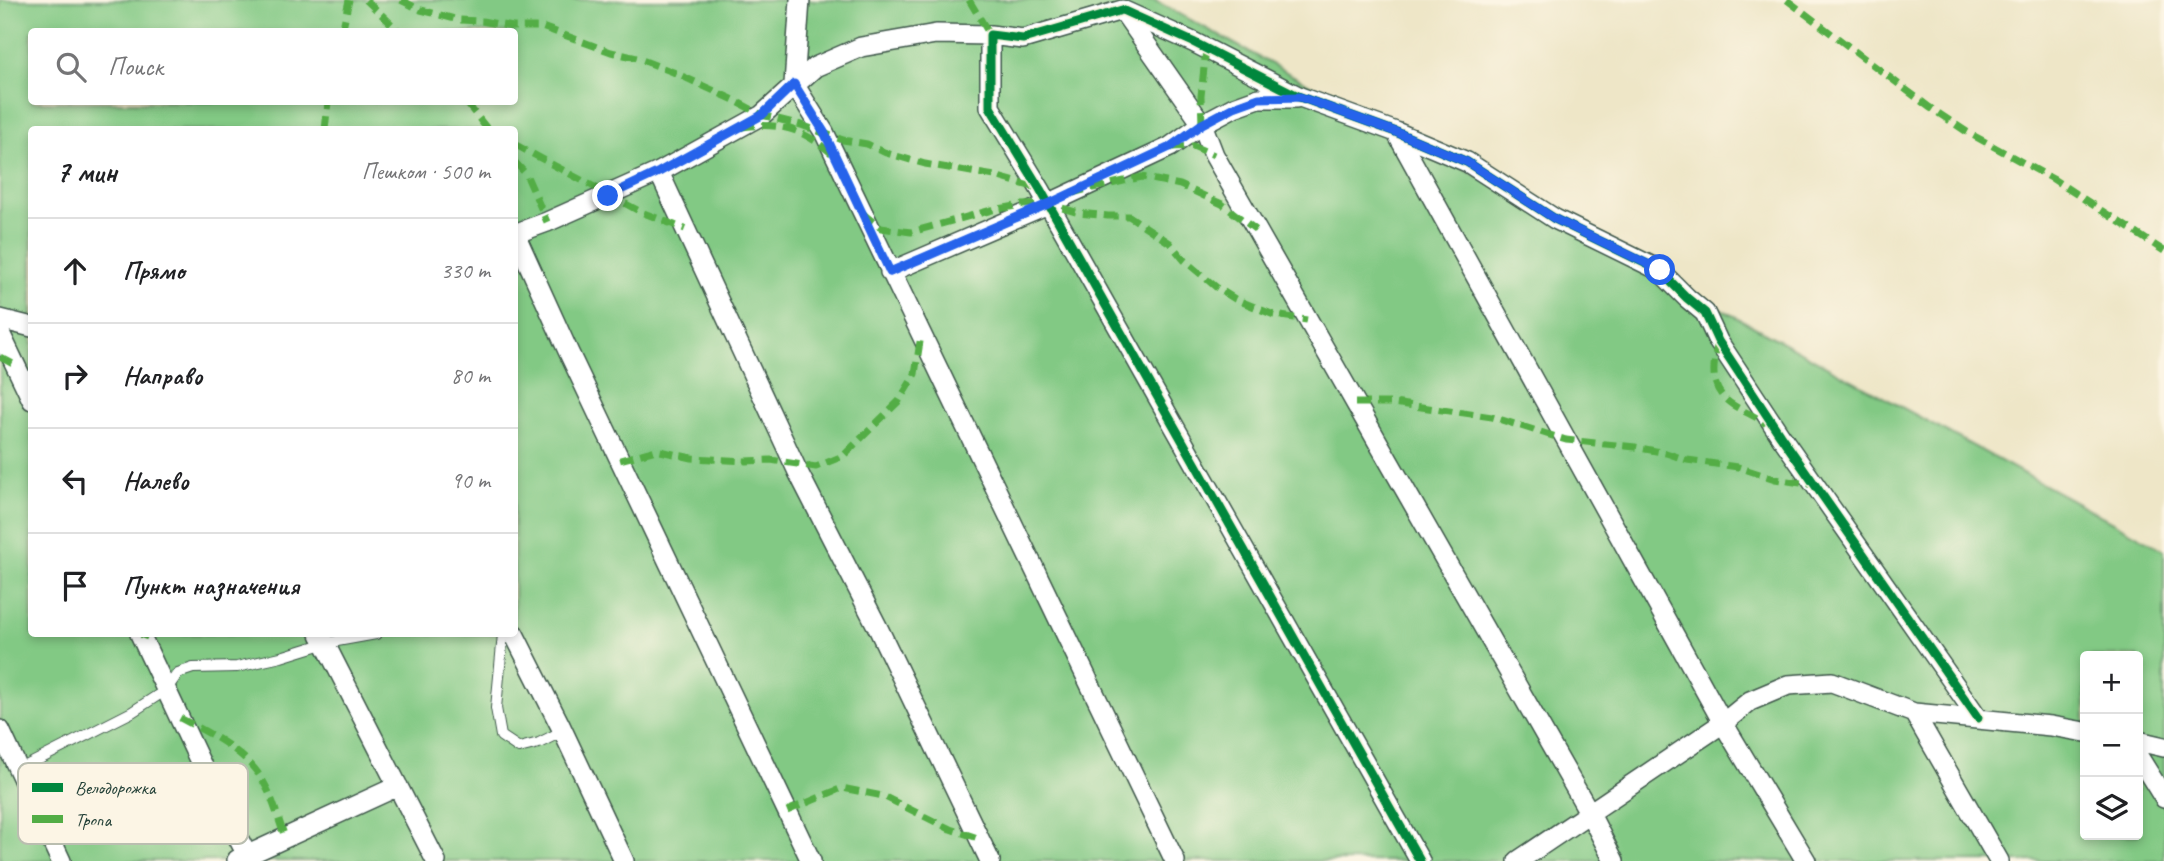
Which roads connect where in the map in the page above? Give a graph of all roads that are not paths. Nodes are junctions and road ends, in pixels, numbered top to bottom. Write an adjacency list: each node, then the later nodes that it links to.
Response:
1 (800, 0): 4 (street)
2 (1122, 10): 3 (street); 5 (street); 6 (street)
3 (990, 35): 4 (street); 9 (street)
4 (794, 84): 8 (street); 12 (street)
5 (1300, 97): 6 (street); 7 (street)
6 (1202, 124): 9 (street); 36 (street)
7 (1396, 132): 23 (street); 24 (street)
8 (659, 172): 10 (street); 43 (street)
9 (1048, 204): 12 (street); 45 (street)
10 (518, 233)
11 (518, 241): 42 (street)
12 (890, 272): 44 (street)
13 (0, 319): 14 (street)
14 (28, 326)
15 (0, 333): 16 (street)
16 (28, 392)
17 (141, 637): 21 (street)
18 (503, 637): 26 (lane)
19 (516, 637): 26 (street)
20 (323, 638): 21 (lane); 34 (street)
21 (166, 690): 30 (lane); 31 (street)
22 (1914, 713): 23 (street); 24 (street); 49 (street)
23 (1978, 718): 27 (street)
24 (1723, 723): 36 (street); 48 (street)
25 (0, 730): 33 (street)
26 (563, 731): 41 (street)
27 (2080, 731)
28 (2143, 742): 29 (street)
29 (2164, 747)
30 (32, 763)
31 (201, 763)
32 (2143, 764): 35 (street)
33 (18, 770)
34 (398, 786): 38 (street); 40 (street)
35 (2164, 798)
36 (1589, 812): 46 (street); 47 (street)
37 (53, 844): 39 (street)
38 (244, 859)
39 (61, 861)
40 (436, 861)
41 (624, 861)
42 (811, 861)
43 (990, 861)
44 (1175, 861)
45 (1420, 861)
46 (1518, 861)
47 (1614, 861)
48 (1806, 861)
49 (1999, 861)

